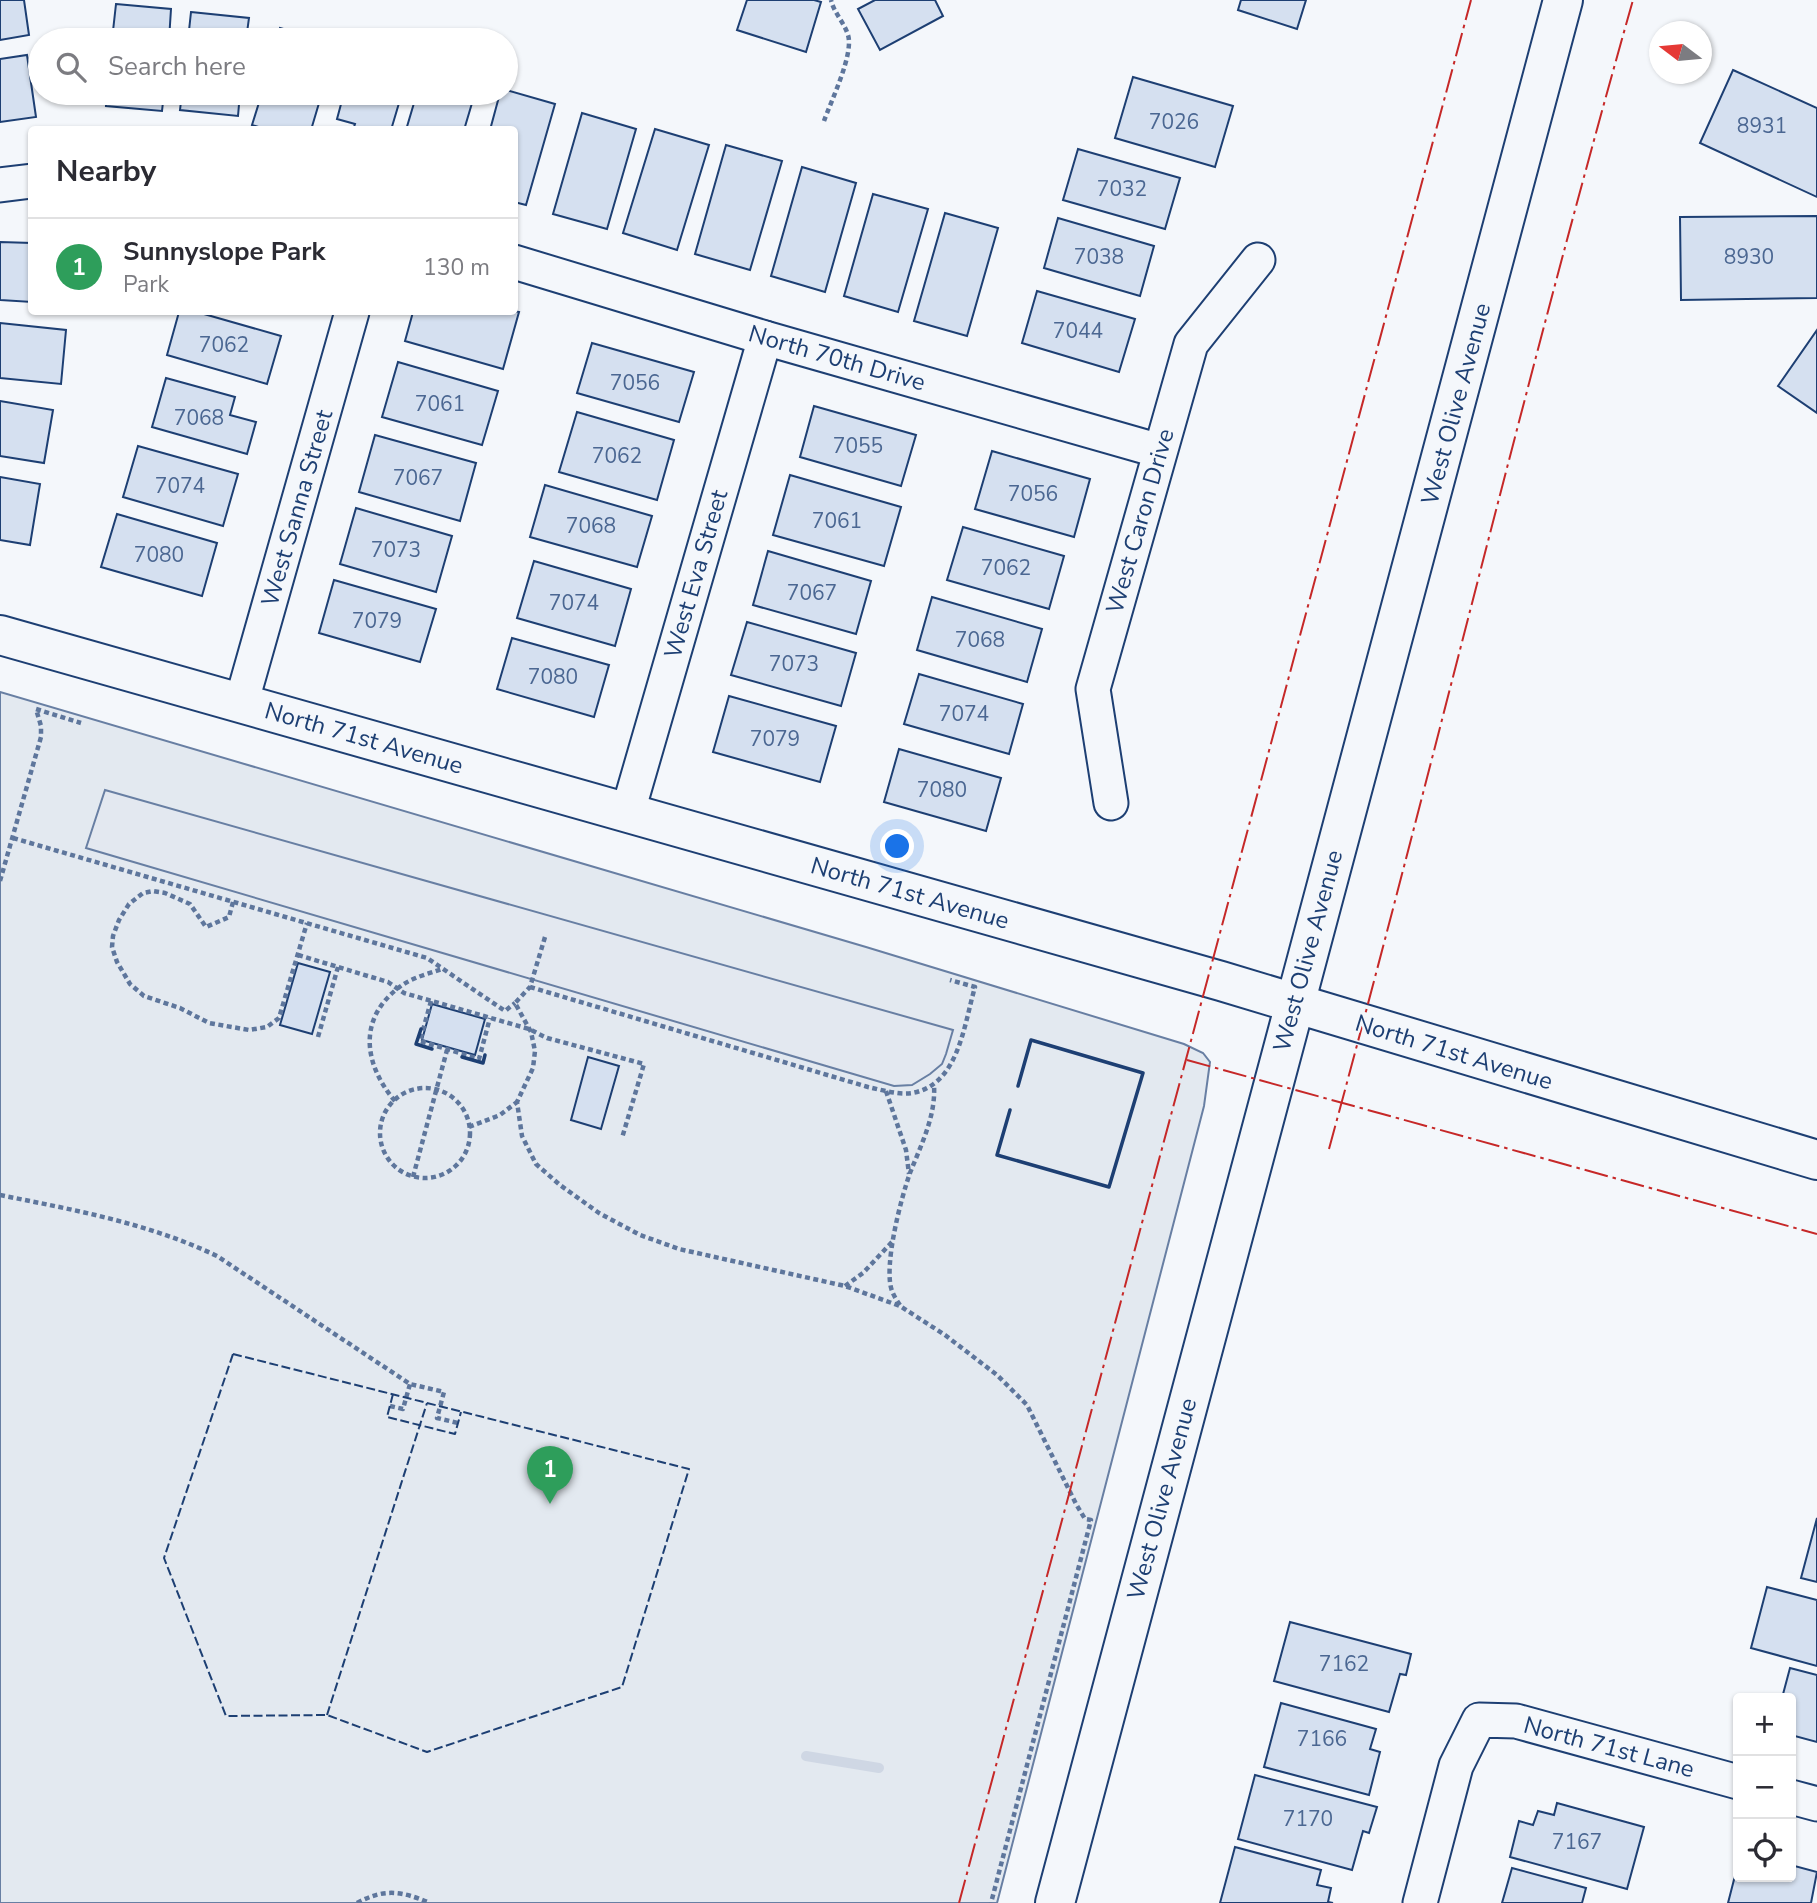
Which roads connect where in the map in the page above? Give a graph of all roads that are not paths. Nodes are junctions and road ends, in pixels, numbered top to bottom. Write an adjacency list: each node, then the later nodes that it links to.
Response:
1 (1563, 0): 13 (main road, West Olive Avenue)
2 (28, 182): 3 (street)
3 (0, 185)
4 (1258, 260): 8 (street, West Caron Drive)
5 (518, 263): 7 (street, North 70th Drive)
6 (351, 315): 10 (street, West Sanna Street)
7 (765, 338): 8 (street, North 70th Drive); 12 (street, West Eva Street)
8 (1160, 451): 11 (street, West Caron Drive)
9 (0, 635): 10 (main road, North 71st Avenue)
10 (241, 704): 12 (main road, North 71st Avenue)
11 (1111, 803)
12 (628, 811): 13 (main road, North 71st Avenue)
13 (1294, 1004): 14 (main road, North 71st Avenue); 18 (main road, West Olive Avenue)
14 (1817, 1160)
15 (1733, 1781): 19 (street, North 71st Lane)
16 (1796, 1798): 17 (street)
17 (1817, 1804)
18 (1055, 1903)
19 (1420, 1903)

